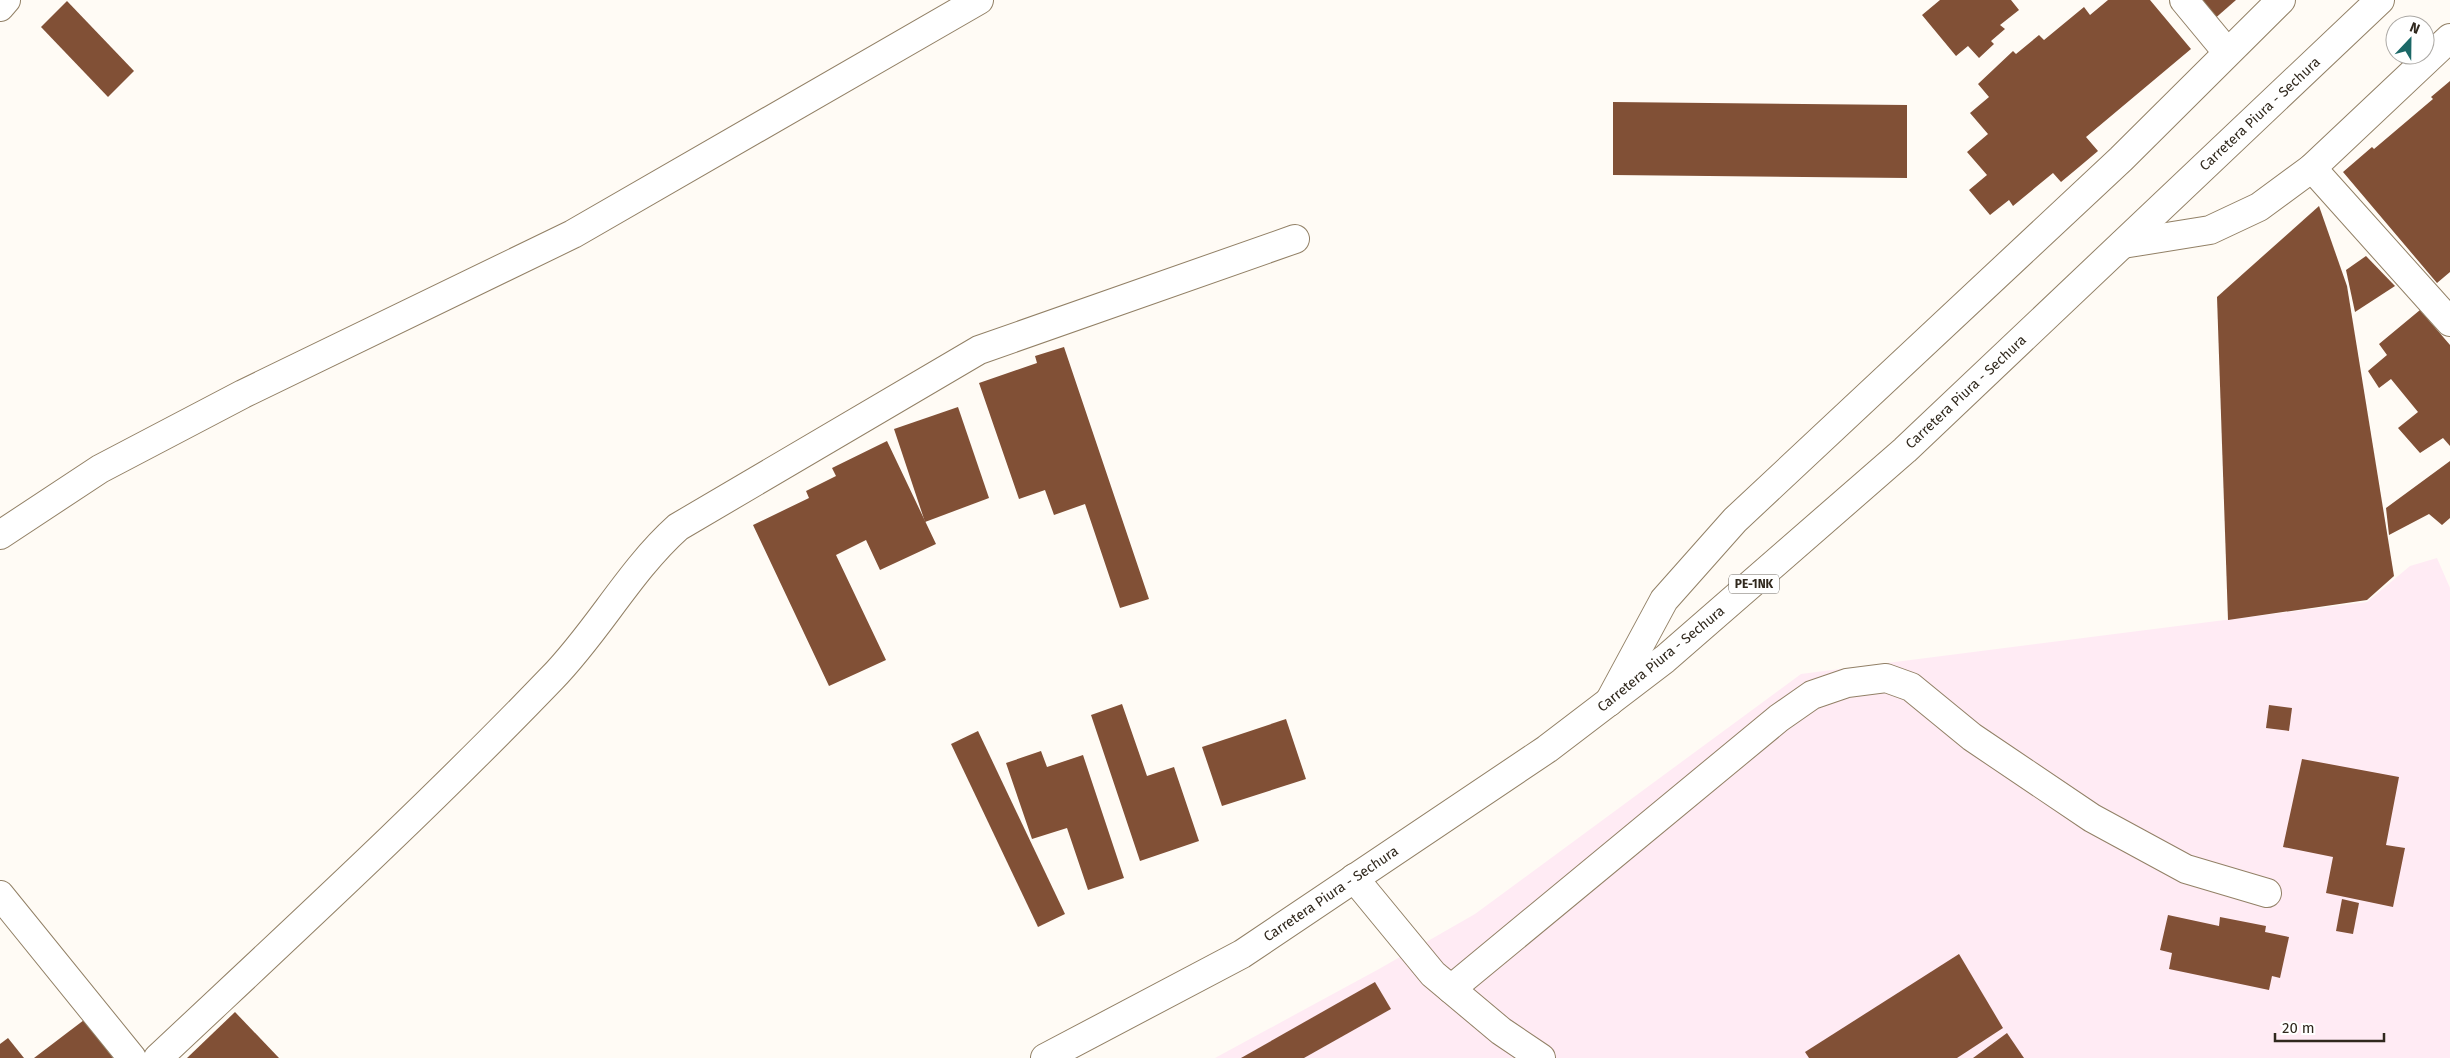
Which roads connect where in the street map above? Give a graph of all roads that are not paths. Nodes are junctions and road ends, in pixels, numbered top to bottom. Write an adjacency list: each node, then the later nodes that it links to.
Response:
1 (6, 0): 6 (street)
2 (980, 0): 13 (street)
3 (2184, 0): 8 (street)
4 (2281, 0): 8 (street)
5 (2380, 0): 11 (street, Carretera Piura - Sechura / PE-1NK)
6 (0, 7)
7 (2450, 38): 9 (street)
8 (2227, 52): 14 (street)
9 (2312, 168): 11 (street); 12 (street)
10 (1295, 240): 20 (street)
11 (2123, 244): 14 (street, Carretera Piura - Sechura / PE-1NK)
12 (2450, 322)
13 (0, 535)
14 (1609, 702): 15 (street, Carretera Piura - Sechura / PE-1NK)
15 (1354, 878): 18 (street); 21 (street, Carretera Piura - Sechura / PE-1NK)
16 (2267, 893): 18 (street)
17 (0, 895): 19 (street)
18 (1451, 989): 22 (street)
19 (132, 1058)
20 (158, 1058)
21 (1045, 1058)
22 (1541, 1058)

